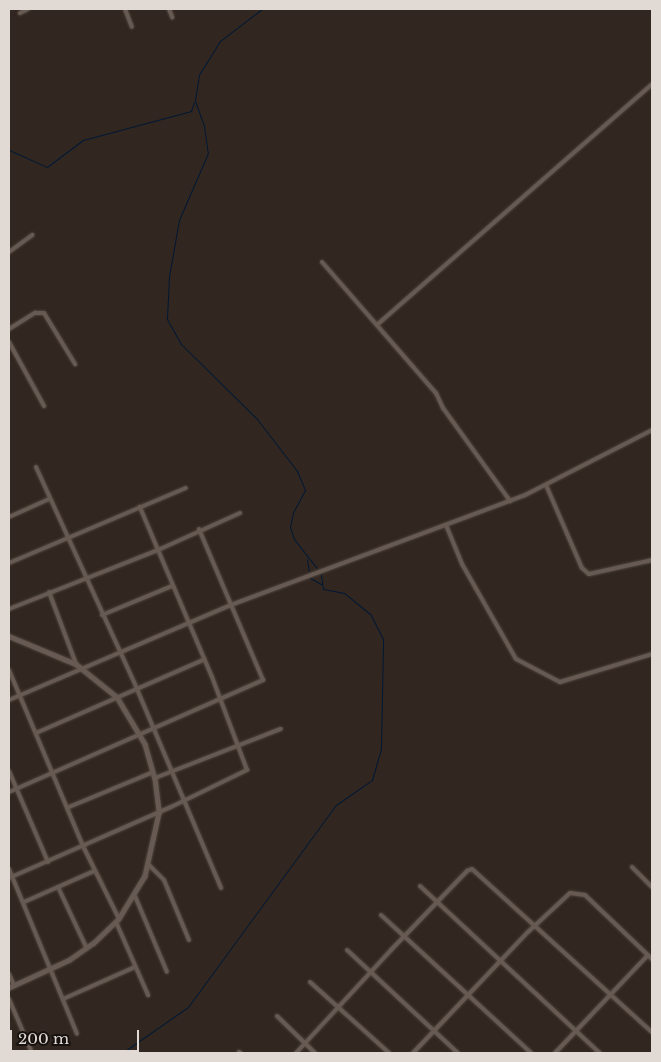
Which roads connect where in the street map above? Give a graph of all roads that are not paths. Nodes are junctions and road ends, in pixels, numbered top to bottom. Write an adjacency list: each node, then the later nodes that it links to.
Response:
1 (28, 9): 4 (street)
2 (125, 9): 6 (street)
3 (169, 9): 5 (street)
4 (20, 12)
5 (172, 17)
6 (132, 27)
7 (652, 84): 11 (street)
8 (32, 235): 9 (street)
9 (9, 252)
10 (322, 262): 11 (street)
11 (378, 324): 21 (street)
12 (9, 329): 14 (street)
13 (9, 342): 15 (street)
14 (75, 364)
15 (44, 406)
16 (652, 430): 18 (street)
17 (36, 467): 20 (street)
18 (546, 485): 21 (street); 29 (street)
19 (186, 488): 22 (street)
20 (49, 499): 24 (street); 27 (street)
21 (510, 501): 25 (street)
22 (140, 507): 27 (street); 28 (street)
23 (240, 513): 26 (street)
24 (9, 517)
25 (446, 525): 34 (street); 40 (street)
26 (199, 529): 28 (street); 34 (street)
27 (66, 539): 30 (street); 31 (street)
28 (158, 550): 31 (street); 32 (street)
29 (652, 560)
30 (9, 563)
31 (85, 577): 33 (street); 36 (street)
32 (172, 586): 36 (street); 37 (street)
33 (48, 592): 35 (street); 42 (street)
34 (231, 605): 37 (street); 48 (street)
35 (9, 609)
36 (102, 615): 39 (street)
37 (188, 622): 39 (street); 41 (street)
38 (9, 636): 42 (street)
39 (119, 652): 43 (street); 45 (street)
40 (652, 654)
41 (203, 660): 45 (street); 48 (street)
42 (76, 664): 43 (street)
43 (83, 668): 46 (street); 47 (street)
44 (9, 670): 46 (street)
45 (137, 689): 47 (street); 50 (street)
46 (20, 696): 49 (street); 52 (street)
47 (118, 697): 52 (street); 53 (street)
48 (220, 698): 50 (street); 54 (street)
49 (9, 700)
50 (153, 727): 53 (street); 58 (street)
51 (281, 729): 54 (street)
52 (36, 733): 56 (street)
53 (140, 734): 56 (street); 57 (street)
54 (238, 745): 58 (street); 62 (street)
55 (9, 771): 60 (street)
56 (53, 771): 60 (street); 63 (street)
57 (154, 772): 59 (street); 63 (street)
58 (171, 772): 59 (street); 62 (street)
59 (155, 778): 64 (street)
60 (16, 788): 61 (street); 66 (street)
61 (9, 792)
62 (181, 800): 64 (street); 75 (street)
63 (68, 807): 65 (street)
64 (159, 813): 65 (street); 67 (street)
65 (83, 846): 66 (street); 70 (street)
66 (48, 862): 71 (street)
67 (149, 864): 76 (street); 83 (street)
68 (632, 867): 74 (street)
69 (9, 869): 71 (street)
70 (94, 870): 73 (street); 80 (street)
71 (10, 877): 77 (street)
72 (420, 886): 78 (street)
73 (58, 887): 77 (street); 84 (street)
74 (652, 887)
75 (220, 888)
76 (136, 896): 80 (street); 91 (street)
77 (24, 902): 90 (street)
78 (437, 902): 81 (street); 82 (street); 88 (street)
79 (381, 915): 82 (street)
80 (118, 920): 84 (street); 89 (street)
81 (537, 925): 86 (street); 88 (street); 98 (street)
82 (404, 936): 92 (street); 97 (street)
83 (189, 940)
84 (87, 949): 90 (street)
85 (347, 950): 92 (street)
86 (648, 955): 87 (street); 98 (street)
87 (652, 959)
88 (501, 961): 97 (street); 103 (street)
89 (135, 967): 96 (street); 100 (street)
90 (51, 969): 95 (street); 100 (street)
91 (167, 972)
92 (370, 973): 101 (street); 104 (street)
93 (9, 974): 95 (street)
94 (310, 982): 101 (street)
95 (11, 986)
96 (148, 995)
97 (468, 996): 104 (street); 114 (street)
98 (610, 996): 103 (street); 105 (street)
99 (9, 999): 108 (street)
100 (63, 999): 106 (street)
101 (338, 1007): 107 (street); 111 (street)
102 (278, 1016): 107 (street)
103 (575, 1030): 115 (street); 116 (street)
104 (433, 1031): 112 (street); 113 (street)
105 (652, 1032)
106 (77, 1034)
107 (305, 1044): 109 (street); 110 (street)
108 (32, 1053)
109 (296, 1053)
110 (315, 1053)
111 (389, 1053)
112 (413, 1053)
113 (458, 1053)
114 (530, 1053)
115 (555, 1053)
116 (600, 1053)

